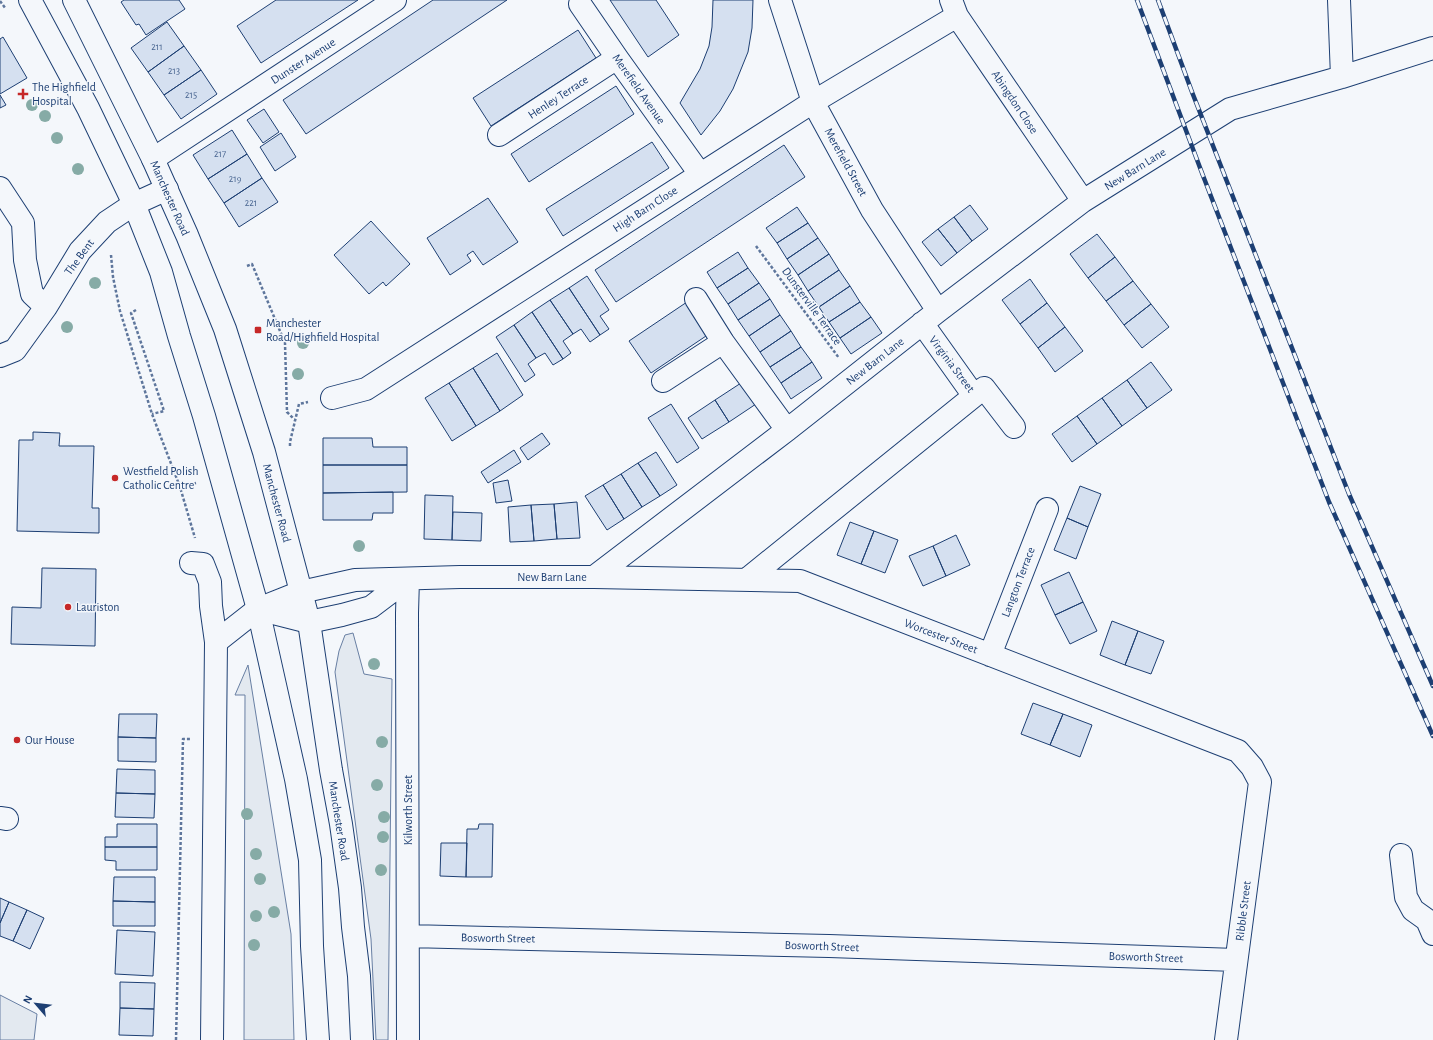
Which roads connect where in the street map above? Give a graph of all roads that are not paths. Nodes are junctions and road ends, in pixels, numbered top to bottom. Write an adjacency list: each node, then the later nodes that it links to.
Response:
1 (30, 0): 18 (main road)
2 (74, 0): 13 (main road, Manchester Road)
3 (395, 0): 13 (main road, Dunster Avenue)
4 (780, 0): 11 (main road, Merefield Street)
5 (1339, 0): 10 (main road)
6 (580, 4): 9 (main road, Merefield Avenue)
7 (954, 8): 11 (main road, High Barn Close); 17 (main road, Abingdon Close)
8 (1433, 48): 10 (main road, New Barn Lane)
9 (617, 58): 12 (main road, Henley Terrace); 14 (main road, Merefield Avenue)
10 (1342, 77): 17 (main road, New Barn Lane)
11 (813, 102): 14 (main road, High Barn Close); 21 (main road, Merefield Street)
12 (499, 135)
13 (153, 158): 16 (main road, Manchester Road)
14 (700, 174): 26 (main road, High Barn Close)
15 (0, 188): 20 (main road)
16 (167, 189): 18 (main road, The Bent); 34 (main road, Manchester Road)
17 (1083, 201): 21 (main road, New Barn Lane)
18 (134, 204): 20 (main road, The Bent); 35 (main road)
19 (696, 299): 22 (main road)
20 (46, 307): 23 (main road, The Bent)
21 (930, 317): 25 (main road, Virginia Street); 28 (main road, New Barn Lane)
22 (723, 342): 24 (main road); 28 (main road)
23 (7, 353)
24 (663, 380)
25 (974, 396): 27 (main road, Virginia Street); 33 (main road)
26 (332, 398)
27 (1014, 426)
28 (787, 430): 31 (main road, New Barn Lane)
29 (1047, 509): 38 (main road, Langton Terrace)
30 (197, 564): 37 (main road)
31 (594, 577): 32 (main road, New Barn Lane); 33 (main road, Worcester Street)
32 (408, 579): 34 (main road, New Barn Lane); 36 (main road); 42 (main road, Kilworth Street)
33 (746, 580): 38 (main road, Worcester Street)
34 (301, 592): 35 (main road, New Barn Lane); 36 (main road, Manchester Road)
35 (258, 610): 36 (main road); 37 (main road); 45 (main road)
36 (309, 622): 46 (main road, Manchester Road)
37 (216, 642): 44 (main road)
38 (990, 655): 39 (main road, Worcester Street)
39 (1260, 782): 43 (main road, Ribble Street)
40 (1401, 855): 41 (main road)
41 (1433, 934)
42 (408, 936): 43 (main road, Bosworth Street); 47 (main road, Kilworth Street)
43 (1236, 960): 48 (main road, Ribble Street)
44 (212, 1040)
45 (318, 1040)
46 (362, 1040)
47 (408, 1040)
48 (1226, 1040)

